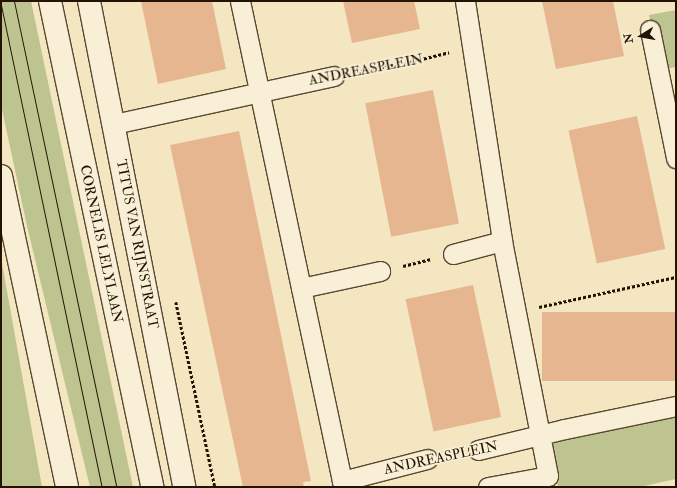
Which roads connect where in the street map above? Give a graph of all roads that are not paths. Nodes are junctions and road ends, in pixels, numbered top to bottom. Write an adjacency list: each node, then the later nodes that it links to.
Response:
1 (50, 1): 21 (main road, CORNELIS LELYLAAN)
2 (89, 1): 8 (main road, TITUS VAN RIJNSTRAAT)
3 (240, 1): 7 (street, ANDREASPLEIN)
4 (465, 1): 11 (street)
5 (650, 30): 9 (street)
6 (334, 76): 7 (street, ANDREASPLEIN)
7 (258, 92): 8 (street, ANDREASPLEIN); 14 (street, ANDREASPLEIN)
8 (114, 124): 22 (main road, TITUS VAN RIJNSTRAAT)
9 (676, 158)
10 (1, 176): 20 (main road)
11 (502, 242): 12 (street); 16 (street)
12 (453, 254)
13 (380, 271): 14 (street)
14 (301, 288): 19 (street, ANDREASPLEIN)
15 (676, 406): 16 (street, ANDREASPLEIN)
16 (541, 436): 17 (street, ANDREASPLEIN); 23 (street)
17 (478, 450)
18 (427, 459): 19 (street, ANDREASPLEIN)
19 (348, 484)
20 (67, 487)
21 (152, 487)
22 (184, 487)
23 (488, 487)

